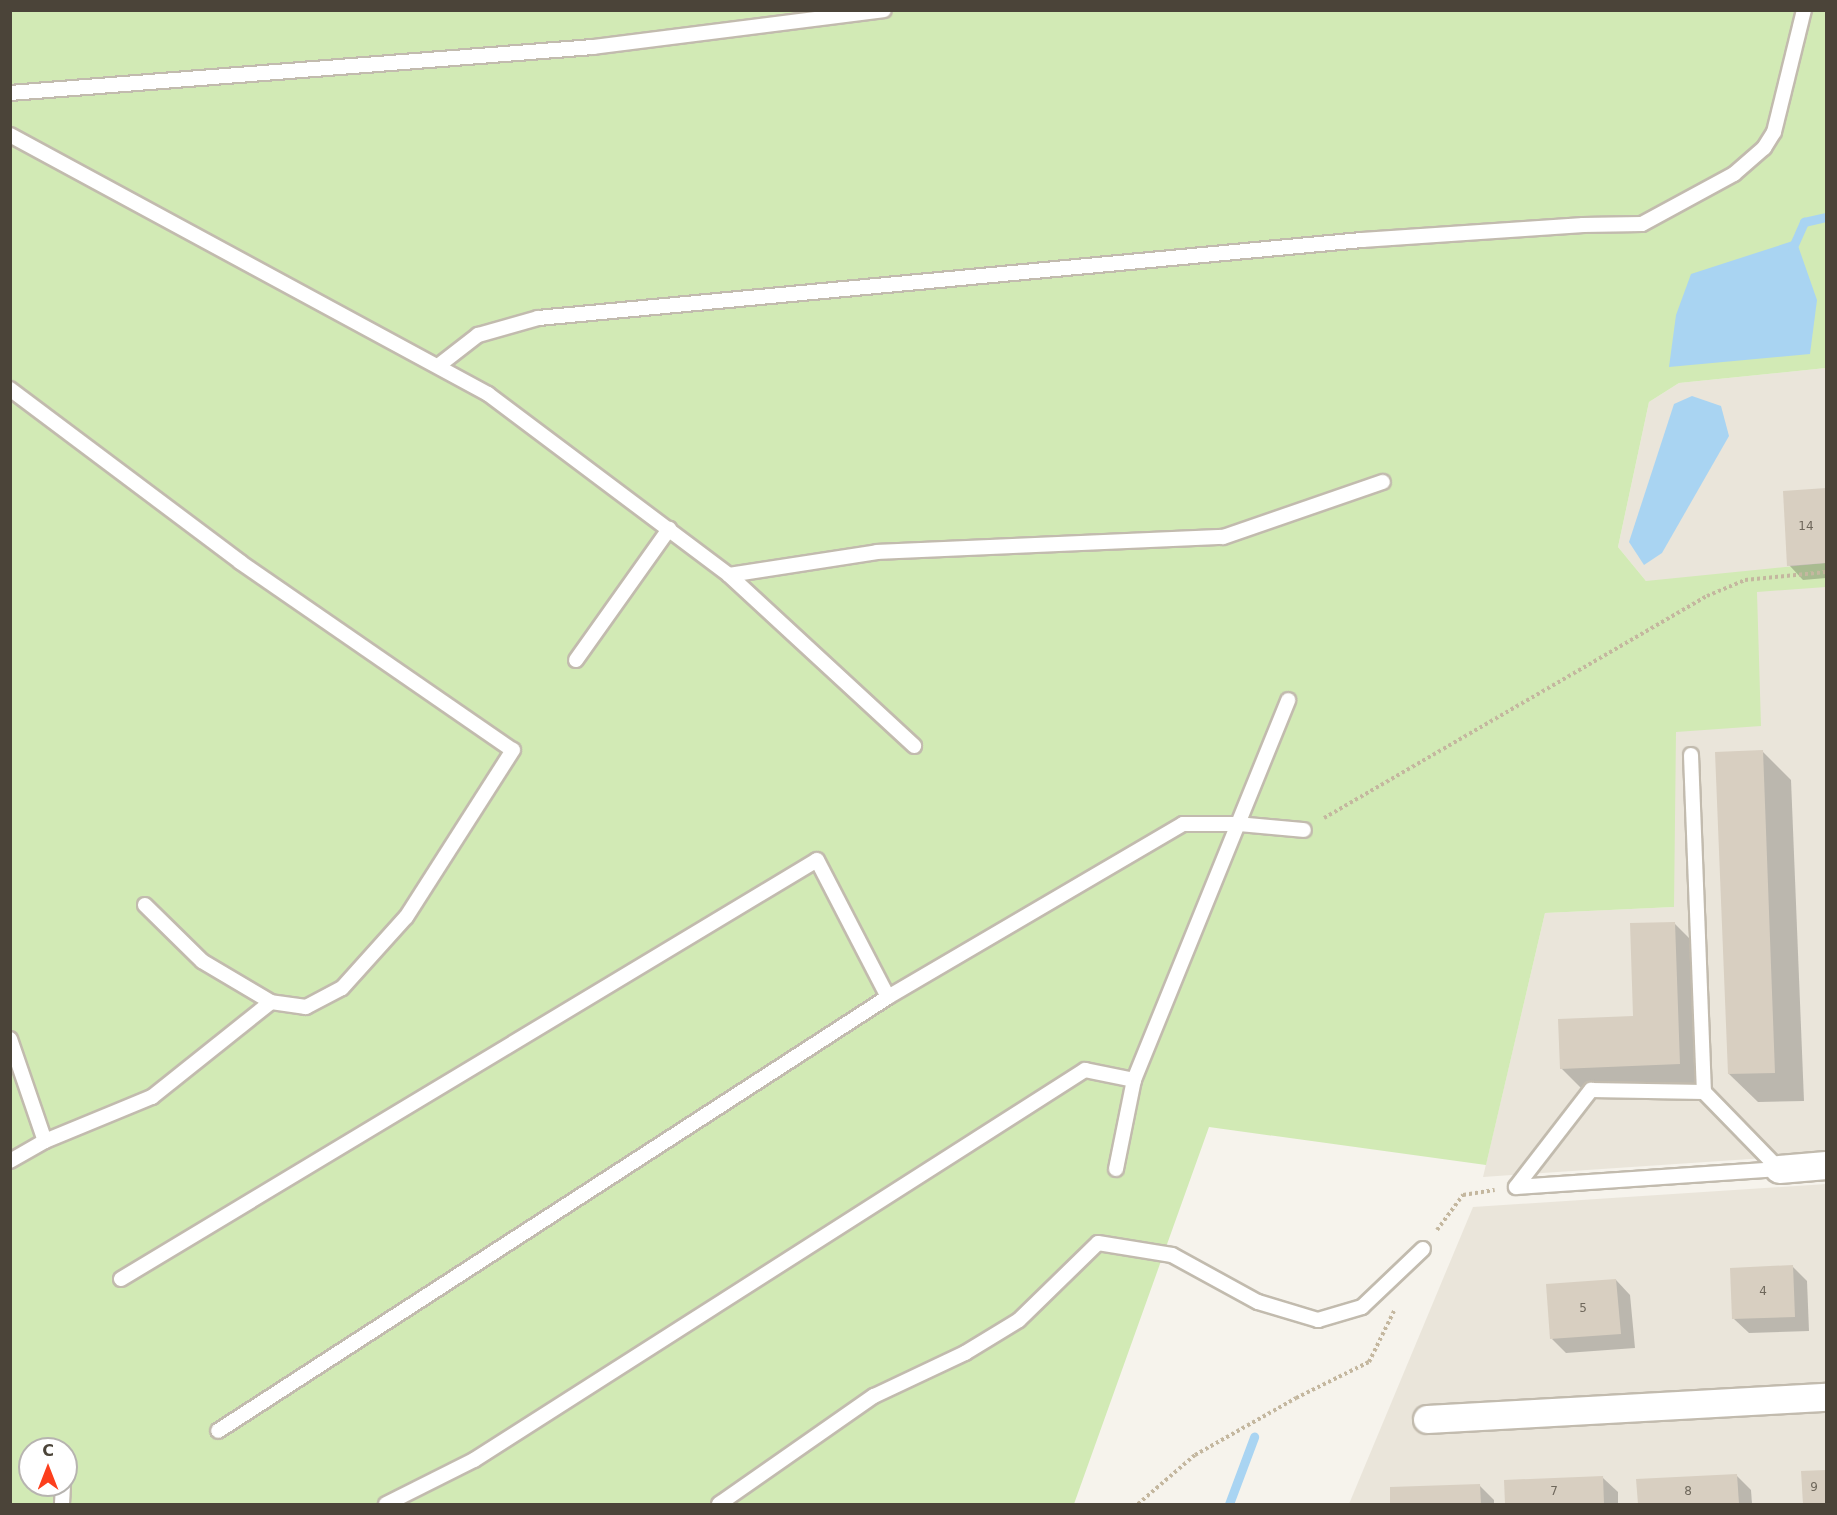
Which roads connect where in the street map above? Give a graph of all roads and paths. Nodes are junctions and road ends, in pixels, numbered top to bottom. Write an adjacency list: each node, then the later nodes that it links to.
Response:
1 (884, 10): 3 (lane)
2 (1804, 10): 5 (lane)
3 (10, 93)
4 (10, 135): 5 (lane)
5 (438, 366): 8 (lane)
6 (10, 389): 19 (lane)
7 (1383, 482): 10 (lane)
8 (669, 529): 10 (lane); 11 (lane)
9 (1827, 572): 16 (path)
10 (729, 575): 13 (lane)
11 (576, 660)
12 (1288, 700): 15 (lane)
13 (914, 746)
14 (1691, 756): 22 (lane)
15 (1238, 824): 16 (lane); 18 (lane); 21 (lane)
16 (1304, 830)
17 (145, 905): 19 (lane)
18 (888, 997): 30 (lane); 34 (lane)
19 (271, 1002): 23 (lane)
20 (12, 1047): 23 (lane)
21 (1134, 1080): 26 (lane); 35 (lane)
22 (1704, 1092): 27 (lane); 28 (lane)
23 (45, 1141): 24 (lane)
24 (10, 1161)
25 (1827, 1166): 27 (street)
26 (1116, 1169)
27 (1779, 1169): 28 (lane)
28 (1516, 1187): 29 (path)
29 (1423, 1250): 36 (lane)
30 (121, 1279)
31 (1398, 1301): 37 (path)
32 (1827, 1397): 33 (street)
33 (1427, 1419)
34 (218, 1431)
35 (386, 1504)
36 (719, 1504)
37 (1138, 1504)

